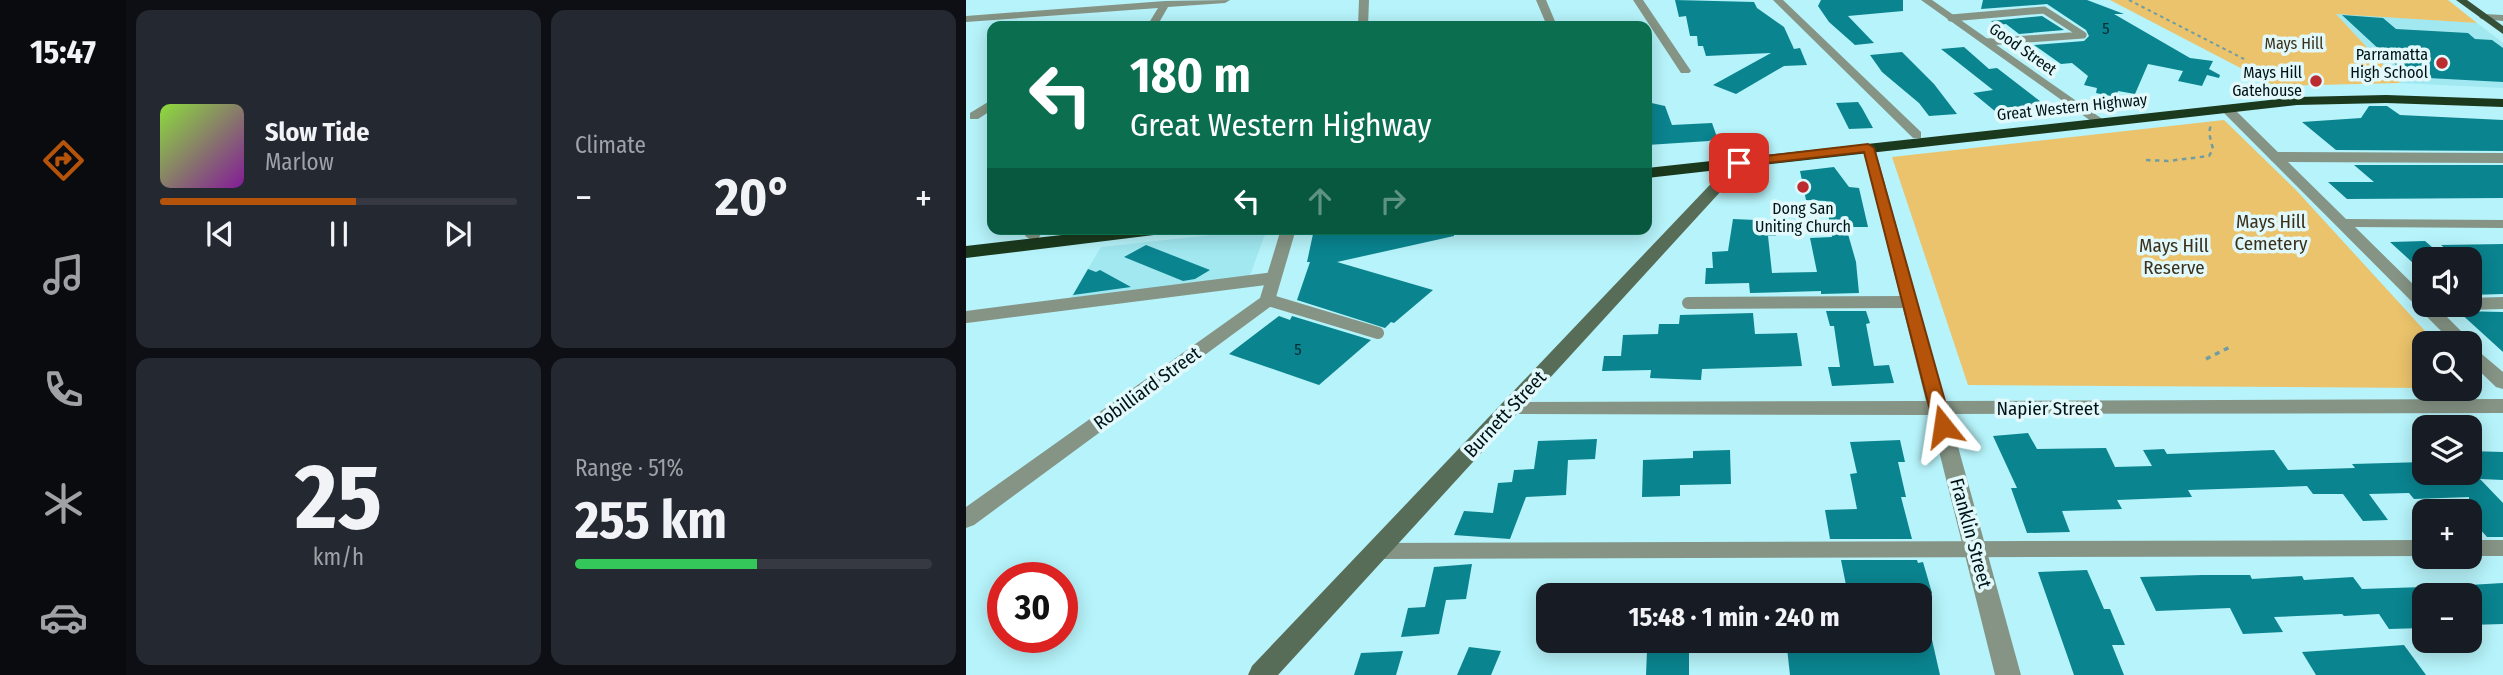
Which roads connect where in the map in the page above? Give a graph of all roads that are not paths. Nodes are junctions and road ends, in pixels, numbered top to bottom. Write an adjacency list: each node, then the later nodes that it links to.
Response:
1 (1225, 0): 8 (street)
2 (1364, 0): 16 (street)
3 (1541, 0): 17 (street)
4 (1638, 0): 18 (street)
5 (1778, 0): 29 (street)
6 (1926, 0): 11 (street, Good Street)
7 (2461, 0): 10 (main road)
8 (1165, 4): 9 (street); 15 (street)
9 (1067, 11): 13 (street); 14 (street)
10 (2484, 17): 12 (street); 20 (main road)
11 (1951, 18): 21 (street, Good Street); 21 (lane)
12 (2503, 18)
13 (966, 19)
14 (1059, 21)
15 (1155, 21)
16 (1363, 21)
17 (1550, 21)
18 (1652, 21)
19 (1652, 21): 22 (street)
20 (2503, 32)
21 (1987, 42): 28 (street, Good Street)
22 (1685, 71)
23 (2503, 97): 28 (highway, Great Western Highway)
24 (2503, 103): 26 (highway, Great Western Highway)
25 (987, 108): 27 (street)
26 (2226, 108): 28 (highway, Great Western Highway); 32 (street)
27 (974, 116)
28 (2096, 119): 29 (highway, Great Western Highway); 30 (highway, Great Western Highway)
29 (1916, 135): 31 (highway, Great Western Highway)
30 (1868, 148): 31 (highway, Great Western Highway); 46 (street, Franklin Street)
31 (1744, 157): 34 (highway, Great Western Highway); 35 (highway, Great Western Highway); 58 (main road, Burnett Street)
32 (2275, 158): 33 (lane); 36 (street)
33 (2503, 158)
34 (1652, 164)
35 (1652, 172)
36 (2342, 223): 37 (street); 44 (street)
37 (2503, 224)
38 (1022, 235): 41 (highway)
39 (1111, 235): 42 (highway)
40 (1287, 235): 43 (street)
41 (966, 244)
42 (966, 252)
43 (1274, 278): 45 (street); 50 (lane)
44 (2412, 293)
45 (1268, 300): 53 (lane); 59 (street, Robilliard Street)
46 (1909, 302): 47 (lane); 57 (street, Franklin Street)
47 (1688, 303)
48 (2482, 303): 49 (lane)
49 (2503, 303)
50 (966, 317)
51 (2436, 317): 52 (street)
52 (2451, 331)
53 (1378, 333)
54 (2482, 363): 55 (street)
55 (2503, 383)
56 (2503, 406): 57 (street, Napier Street)
57 (1939, 409): 58 (street, Napier Street); 63 (street, Franklin Street)
58 (1509, 410): 64 (main road, Burnett Street)
59 (966, 519)
60 (2412, 548): 63 (lane)
61 (2482, 548): 62 (lane)
62 (2503, 548)
63 (1975, 550): 64 (lane); 66 (street, Franklin Street)
64 (1377, 551): 65 (main road, Burnett Street)
65 (1261, 675)
66 (2008, 675)

